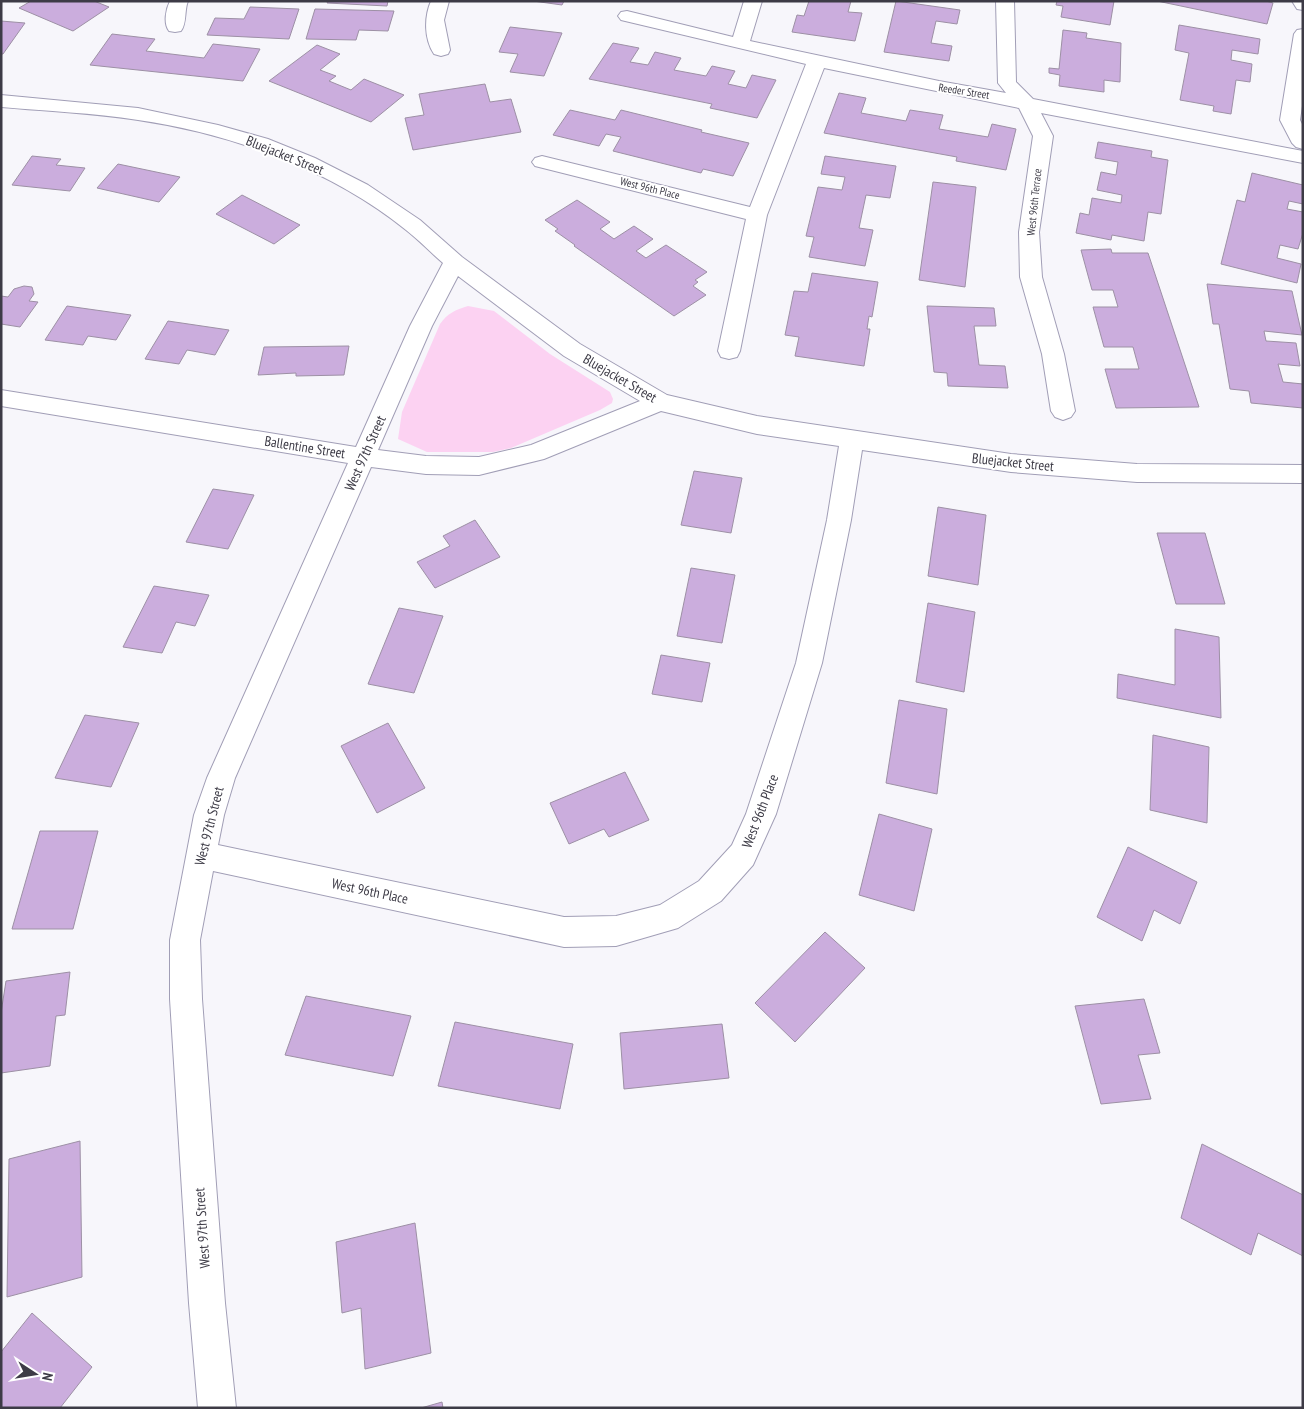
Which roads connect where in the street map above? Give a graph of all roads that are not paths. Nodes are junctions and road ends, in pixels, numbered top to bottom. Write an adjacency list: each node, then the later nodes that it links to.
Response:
1 (179, 1): 8 (street)
2 (440, 1): 11 (street)
3 (753, 1): 10 (street)
4 (1005, 1): 14 (street, West 96th Terrace)
5 (1301, 1): 6 (street)
6 (1303, 5)
7 (627, 16): 10 (street, Reeder Street)
8 (175, 27)
9 (1303, 34): 15 (street)
10 (740, 44): 12 (street, Reeder Street)
11 (441, 50)
12 (817, 61): 14 (street, Reeder Street); 18 (street)
13 (1, 101): 19 (street, Bluejacket Street)
14 (1027, 104): 16 (street, Reeder Street); 23 (street, West 96th Terrace)
15 (1303, 143)
16 (1303, 157)
17 (542, 162): 18 (street, West 96th Place)
18 (757, 214): 20 (street)
19 (454, 262): 22 (street, Bluejacket Street); 25 (street, West 97th Street)
20 (729, 351)
21 (1, 398): 25 (street, Ballentine Street)
22 (660, 402): 24 (street, Bluejacket Street); 25 (street, Ballentine Street)
23 (1064, 411)
24 (852, 440): 26 (street, Bluejacket Street); 27 (street, West 96th Place)
25 (364, 456): 27 (street, West 97th Street)
26 (1302, 482)
27 (201, 855): 28 (street, West 97th Street)
28 (217, 1408)

